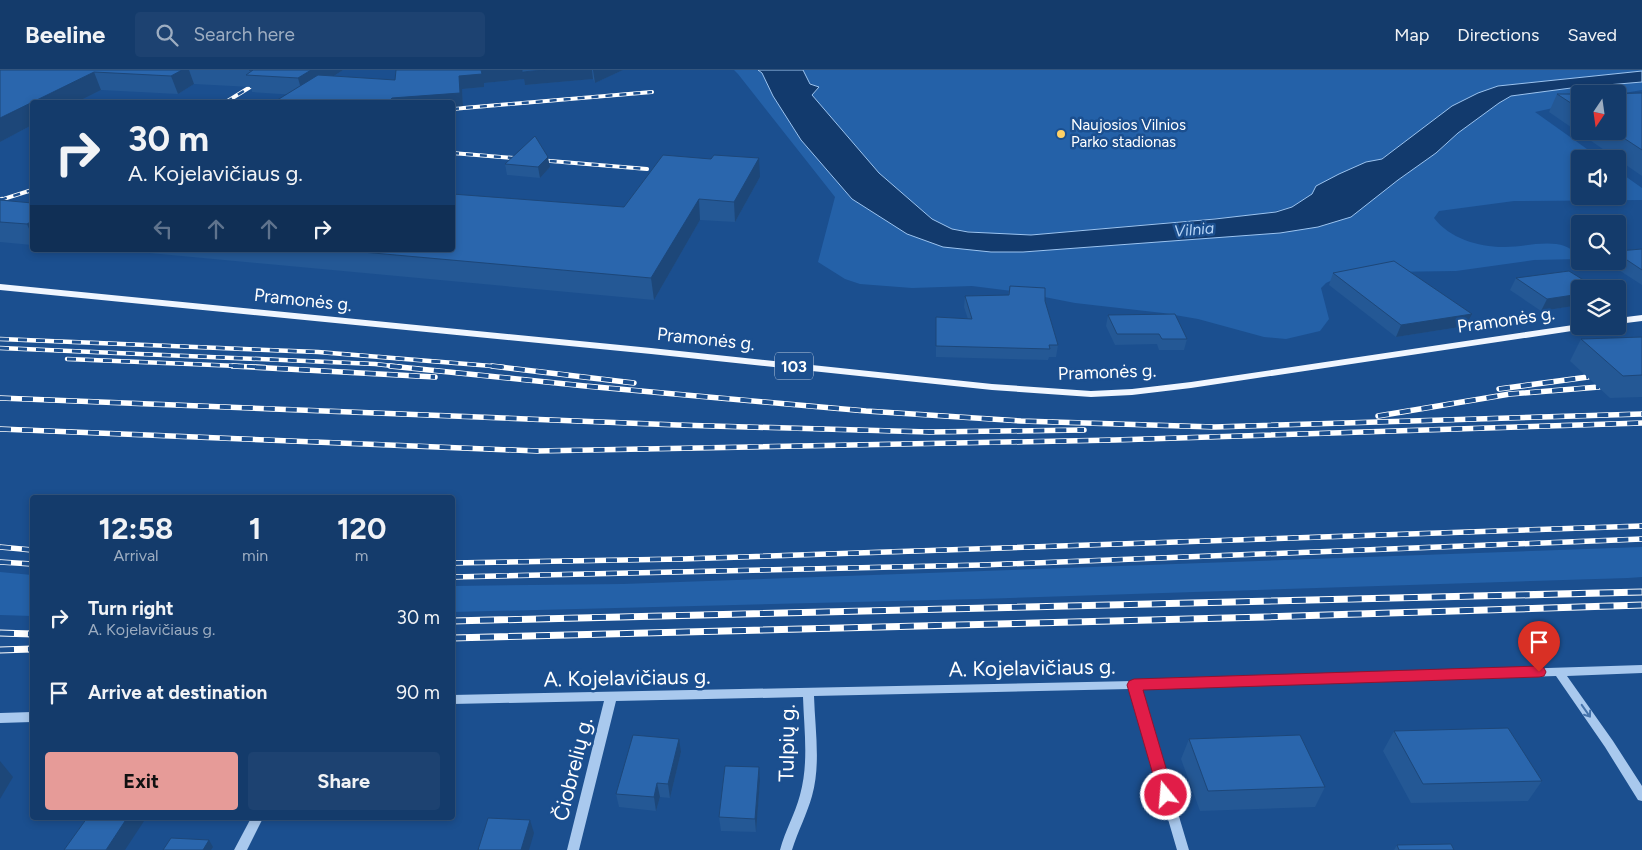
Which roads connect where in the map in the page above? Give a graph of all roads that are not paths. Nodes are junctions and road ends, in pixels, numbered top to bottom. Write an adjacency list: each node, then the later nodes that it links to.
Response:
1 (0, 287): 4 (main road, Pramonės g. / 103)
2 (1642, 318): 3 (main road)
3 (1626, 320)
4 (1571, 328)
5 (1642, 669): 6 (street, A. Kojelavičiaus g.)
6 (1558, 671): 7 (street, A. Kojelavičiaus g.); 13 (street, one-way to 13)
7 (1134, 685): 8 (street, A. Kojelavičiaus g.); 18 (street)
8 (808, 692): 9 (street, A. Kojelavičiaus g.); 17 (street, Tulpių g.)
9 (610, 697): 10 (street, A. Kojelavičiaus g.); 16 (street, Čiobrelių g.)
10 (455, 700)
11 (30, 717): 12 (street)
12 (0, 718)
13 (1642, 796)
14 (256, 820): 15 (street)
15 (240, 850)
16 (573, 850)
17 (786, 850)
18 (1183, 850)

